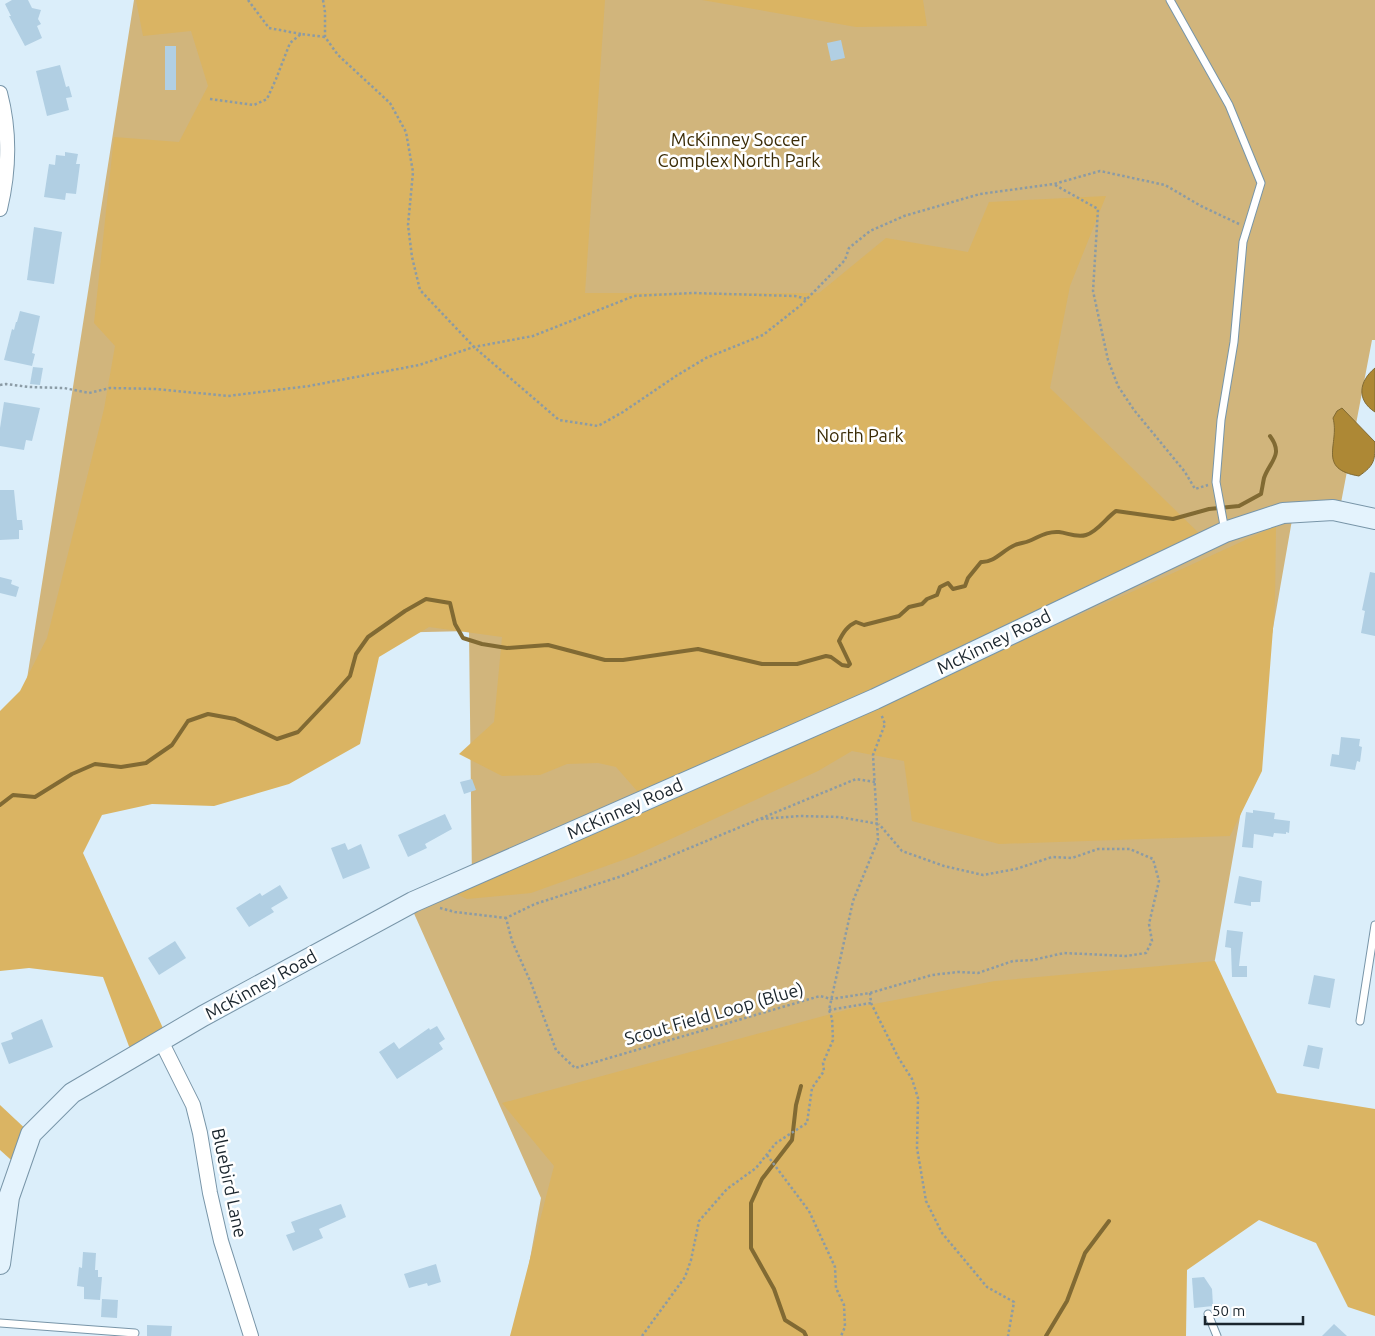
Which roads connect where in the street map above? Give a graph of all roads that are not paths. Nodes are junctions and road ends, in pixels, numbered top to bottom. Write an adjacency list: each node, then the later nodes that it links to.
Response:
1 (1170, 0): 5 (lane)
2 (0, 93): 3 (street)
3 (0, 209)
4 (1375, 519): 5 (street, McKinney Road)
5 (1224, 524): 8 (street, McKinney Road)
6 (1375, 925): 7 (lane)
7 (1360, 1021)
8 (161, 1041): 9 (street, McKinney Road); 13 (street, Bluebird Lane)
9 (0, 1264)
10 (1208, 1314): 14 (lane)
11 (0, 1323): 12 (lane)
12 (135, 1333)
13 (251, 1336)
14 (1217, 1336)

